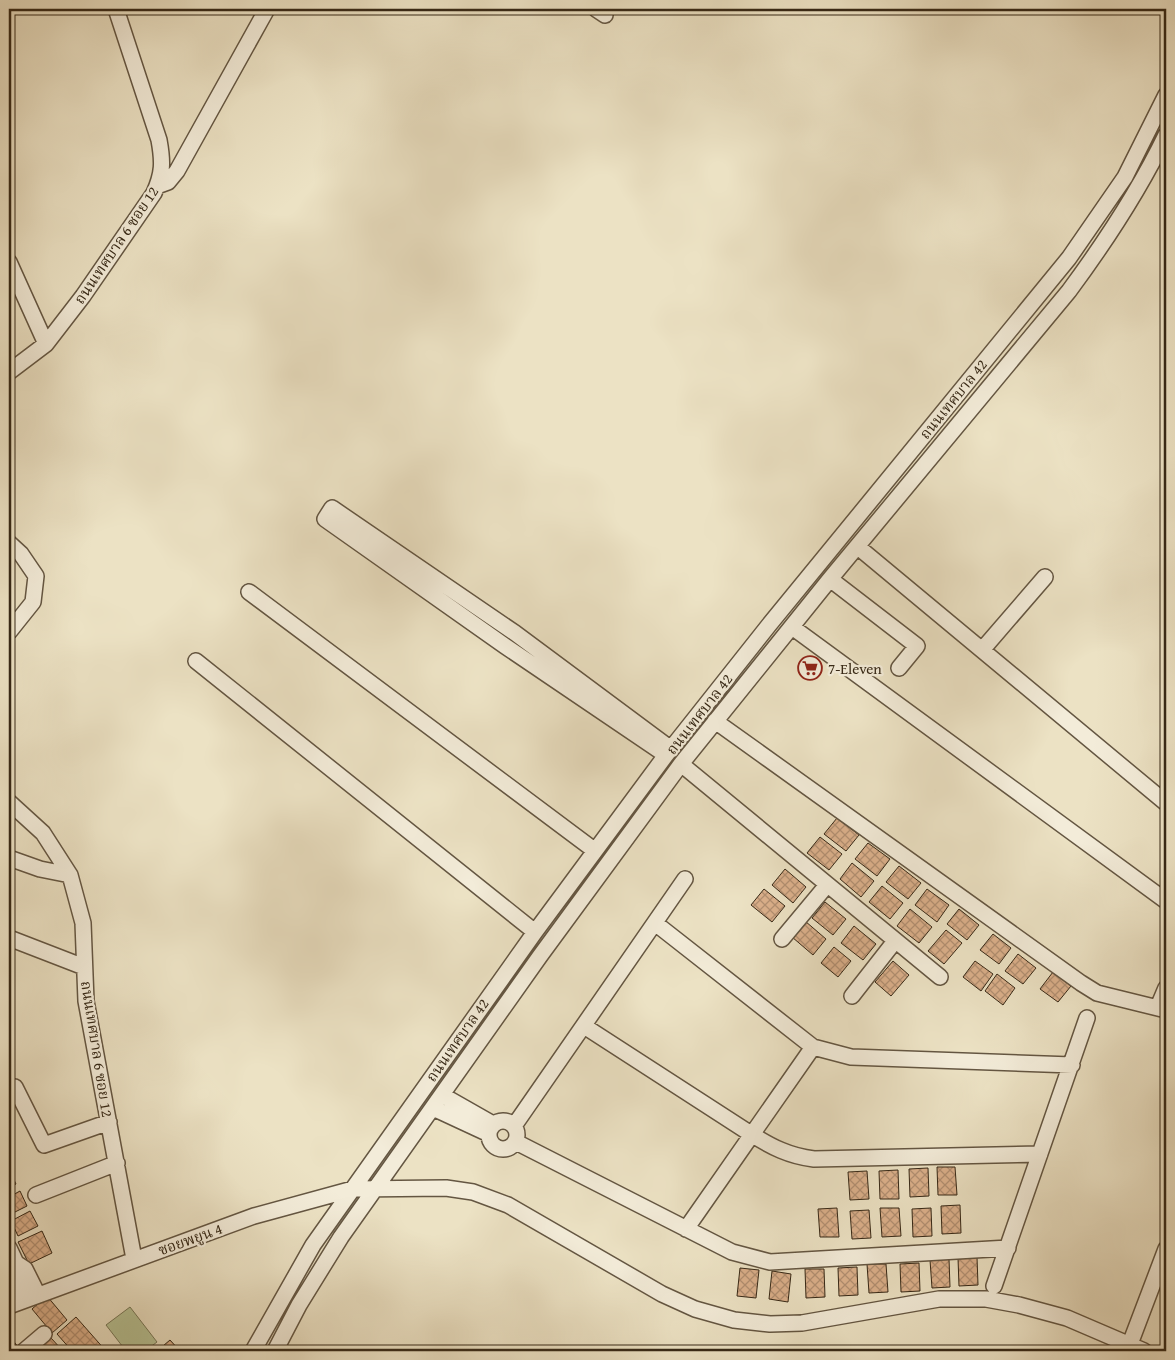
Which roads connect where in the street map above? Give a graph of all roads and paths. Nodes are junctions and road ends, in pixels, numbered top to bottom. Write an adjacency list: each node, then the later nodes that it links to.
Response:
1 (116, 9): 5 (street, ถนนเทศบาล 6 ซอย 12)
2 (267, 9): 5 (street)
3 (1166, 95): 24 (street, ถนนเทศบาล 42)
4 (1166, 135): 10 (street, ถนนเทศบาล 42)
5 (157, 186): 7 (street, ถนนเทศบาล 6 ซอย 12)
6 (9, 262): 7 (street)
7 (46, 344): 8 (street, ถนนเทศบาล 6 ซอย 12)
8 (9, 372)
9 (9, 543): 17 (street)
10 (858, 547): 13 (street, ถนนเทศบาล 42); 20 (street)
11 (1045, 577): 20 (street)
12 (435, 578): 14 (street); 14 (street); 18 (street)
13 (830, 579): 16 (street, ถนนเทศบาล 42); 22 (street)
14 (426, 591): 19 (street)
15 (249, 592): 28 (street)
16 (792, 627): 23 (street, ถนนเทศบาล 42); 33 (street)
17 (9, 632)
18 (515, 633): 19 (street); 24 (street)
19 (505, 646): 24 (street)
20 (982, 650): 27 (street)
21 (196, 661): 35 (street)
22 (898, 668)
23 (715, 721): 25 (street, ถนนเทศบาล 42); 43 (street)
24 (669, 752): 28 (street, ถนนเทศบาล 42)
25 (681, 764): 32 (street); 49 (street, ถนนเทศบาล 42)
26 (9, 802): 30 (street, ถนนเทศบาล 6 ซอย 12)
27 (1166, 803)
28 (594, 850): 35 (street, ถนนเทศบาล 42)
29 (9, 858): 30 (street)
30 (70, 875): 39 (street, ถนนเทศบาล 6 ซอย 12)
31 (685, 879): 34 (street)
32 (827, 885): 37 (street); 38 (street)
33 (1166, 901)
34 (655, 923): 45 (street); 46 (street)
35 (534, 932): 59 (street, ถนนเทศบาล 42)
36 (9, 938): 39 (street)
37 (782, 939)
38 (895, 941): 40 (street); 42 (street)
39 (84, 967): 51 (street, ถนนเทศบาล 6 ซอย 12)
40 (940, 977)
41 (1166, 988): 43 (street)
42 (852, 996)
43 (1162, 1008)
44 (1087, 1018): 47 (street)
45 (584, 1026): 52 (street); 54 (street)
46 (813, 1047): 47 (street); 54 (street)
47 (1072, 1065): 56 (street)
48 (15, 1087): 51 (street)
49 (442, 1095): 50 (street, ถนนเทศบาล 42); 53 (street)
50 (433, 1108): 53 (street); 58 (street, ถนนเทศบาล 42)
51 (109, 1122): 57 (street, ถนนเทศบาล 6 ซอย 12)
52 (514, 1126): 53 (street); 55 (street)
53 (491, 1129): 55 (street)
54 (751, 1134): 56 (street); 61 (street)
55 (516, 1142): 61 (street)
56 (1040, 1154): 63 (street)
57 (116, 1163): 60 (street); 65 (street, ถนนเทศบาล 6 ซอย 12)
58 (376, 1188): 59 (street, ซอยพยูน 4); 71 (street, ถนนเทศบาล 42); 72 (street, ซอยพยูน 4)
59 (353, 1189): 65 (street, ซอยพยูน 4); 74 (street, ถนนเทศบาล 42)
60 (36, 1195)
61 (686, 1229): 63 (street)
62 (9, 1248): 66 (street)
63 (1008, 1248): 67 (street)
64 (1166, 1249): 72 (street)
65 (134, 1259): 68 (street, ซอยพยูน 4)
66 (13, 1265): 68 (street)
67 (994, 1286)
68 (31, 1297): 69 (street, ซอยพยูน 4)
69 (9, 1306)
70 (44, 1334): 73 (street)
71 (282, 1348)
72 (1137, 1348)
73 (24, 1351)
74 (254, 1351)

